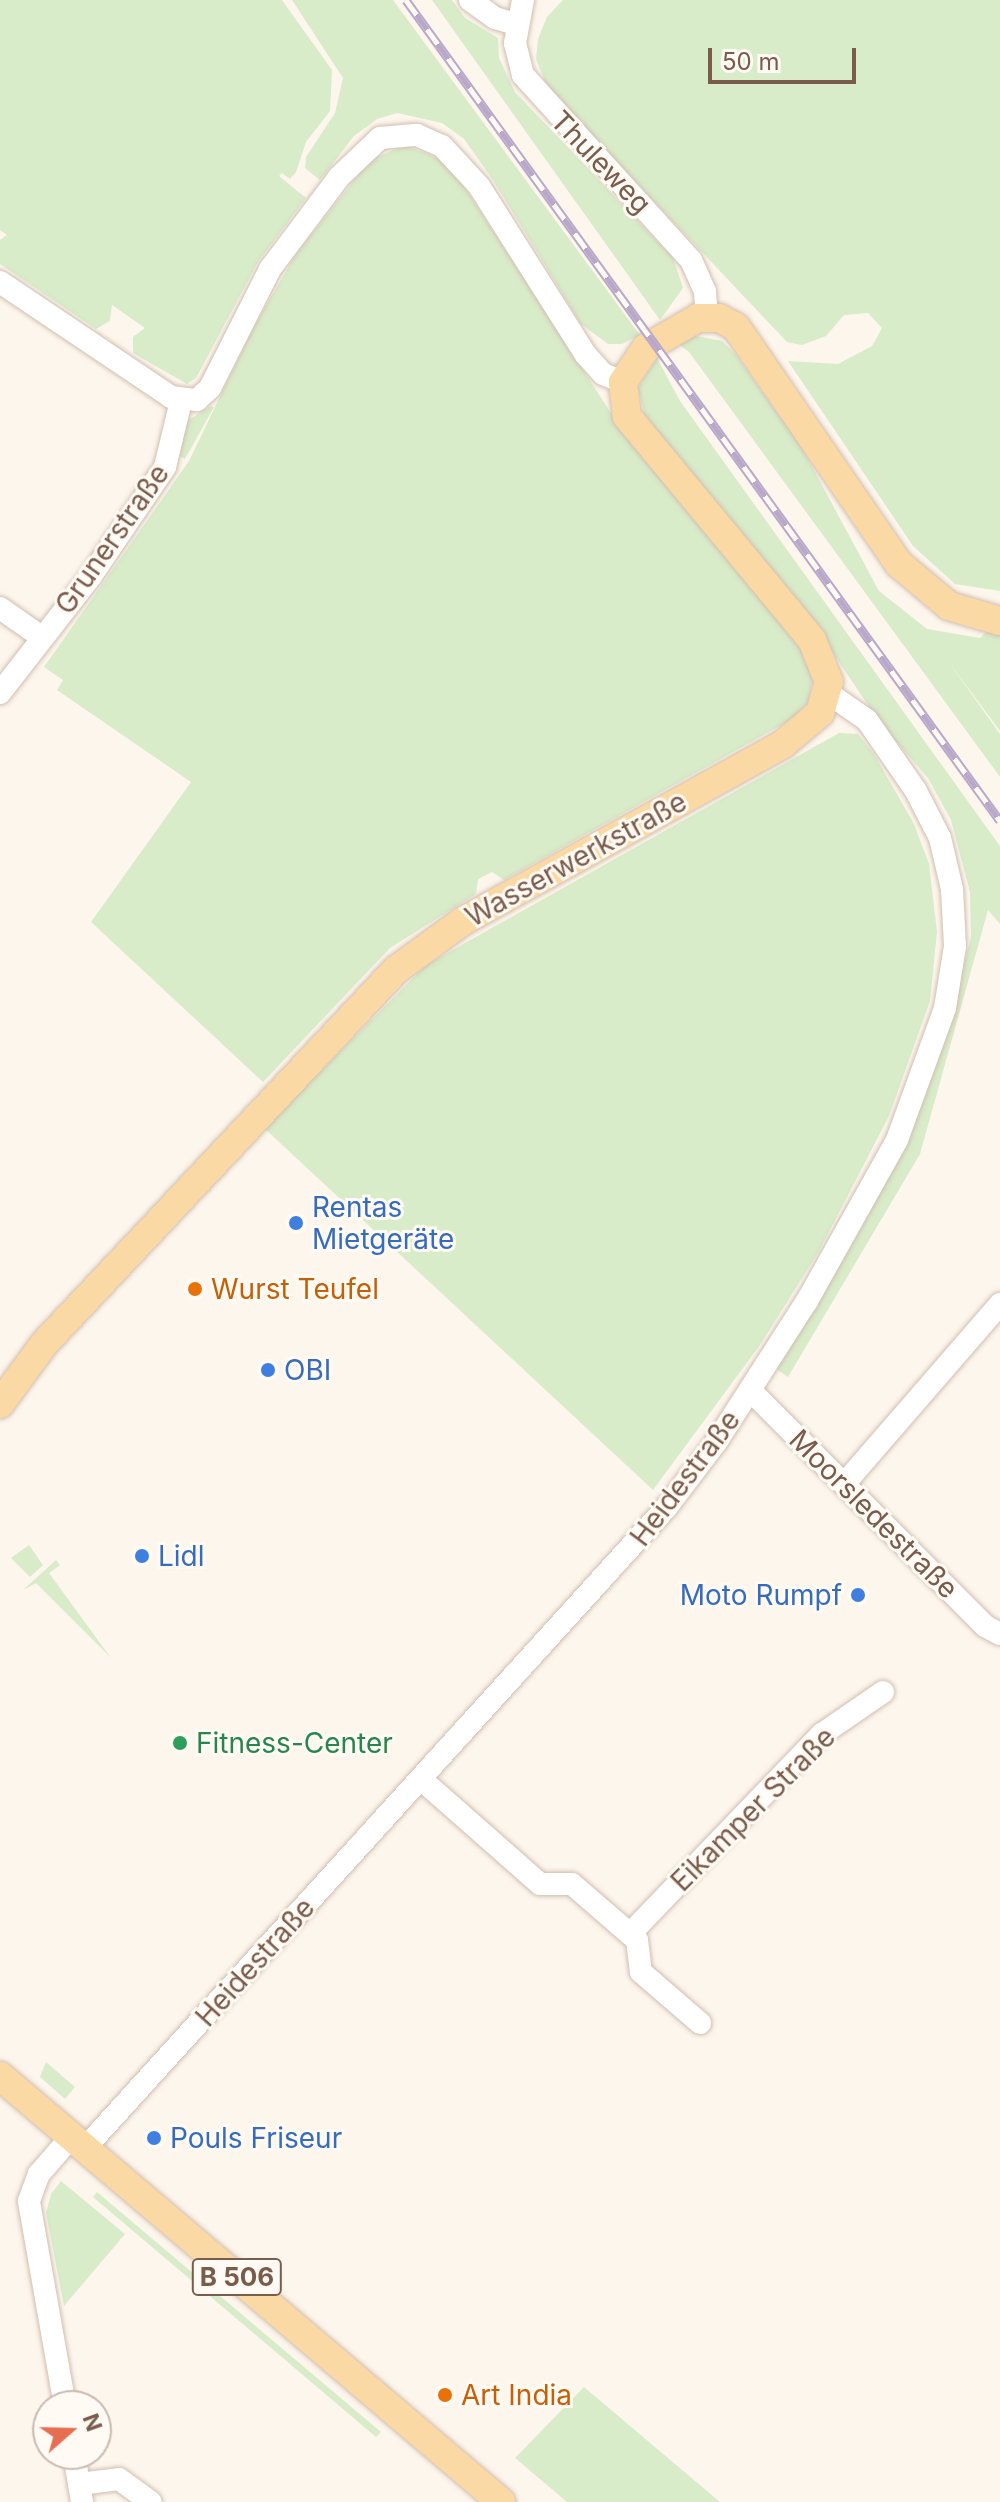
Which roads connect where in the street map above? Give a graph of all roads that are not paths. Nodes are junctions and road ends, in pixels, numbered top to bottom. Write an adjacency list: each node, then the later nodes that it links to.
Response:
1 (470, 0): 3 (street)
2 (523, 0): 3 (street, Thuleweg)
3 (516, 24): 5 (street, Thuleweg)
4 (0, 282): 7 (street)
5 (707, 317): 6 (main road); 9 (main road)
6 (623, 382): 7 (street); 12 (main road)
7 (181, 401): 10 (street, Grunerstraße)
8 (0, 608): 10 (street)
9 (1000, 621)
10 (43, 638): 11 (street, Grunerstraße)
11 (0, 693)
12 (828, 693): 14 (street, Heidestraße); 15 (main road, Wasserwerkstraße)
13 (1000, 1304): 16 (street)
14 (750, 1390): 16 (street, Moorsledestraße); 19 (street, Heidestraße)
15 (0, 1404)
16 (845, 1483): 17 (street, Moorsledestraße)
17 (1000, 1634)
18 (883, 1692): 20 (street, Eikamper Straße)
19 (422, 1780): 20 (street); 23 (street, Heidestraße)
20 (630, 1934): 21 (street)
21 (700, 2023)
22 (0, 2076): 23 (main road, B 506)
23 (78, 2142): 24 (street, Heidestraße); 28 (main road, B 506)
24 (62, 2390)
25 (77, 2470): 26 (street)
26 (81, 2493): 27 (street)
27 (151, 2502)
28 (501, 2502)

